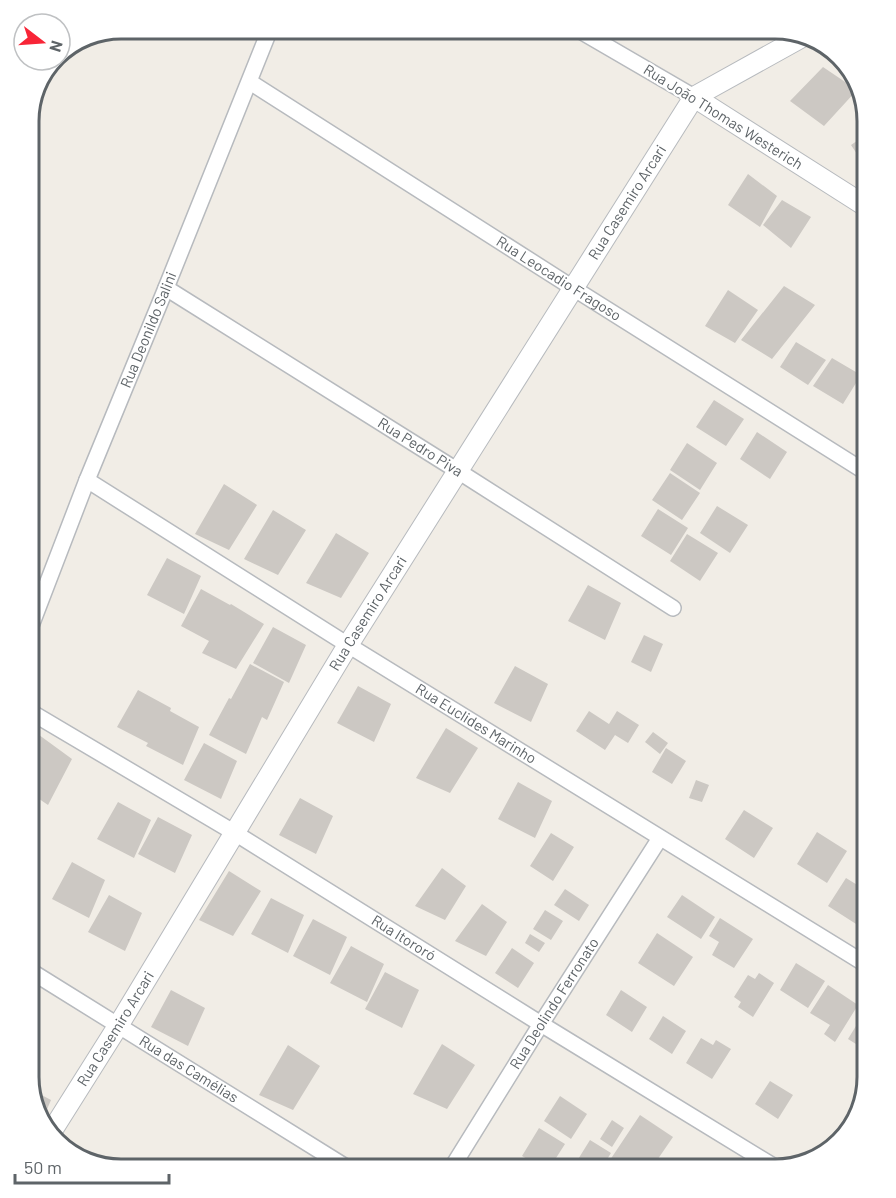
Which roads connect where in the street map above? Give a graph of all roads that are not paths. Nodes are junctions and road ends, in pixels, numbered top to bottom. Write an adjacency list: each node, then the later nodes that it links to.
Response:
1 (266, 39): 4 (street, Rua Deonildo Salini)
2 (594, 39): 5 (street, Rua João Thomas Westerich)
3 (794, 42): 5 (street)
4 (250, 82): 7 (street, Rua Deonildo Salini); 8 (street, Rua Leocadio Fragoso)
5 (694, 97): 6 (street, Rua João Thomas Westerich); 8 (street, Rua Casemiro Arcari)
6 (857, 201)
7 (166, 288): 10 (street, Rua Pedro Piva); 11 (street, Rua Deonildo Salini)
8 (573, 288): 9 (street, Rua Leocadio Fragoso); 10 (street, Rua Casemiro Arcari)
9 (857, 467)
10 (458, 471): 13 (street, Rua Pedro Piva); 14 (street, Rua Casemiro Arcari)
11 (87, 480): 12 (street, Rua Deonildo Salini); 14 (street, Rua Euclides Marinho)
12 (39, 605)
13 (672, 608)
14 (348, 645): 16 (street, Rua Casemiro Arcari); 17 (street, Rua Euclides Marinho)
15 (39, 717): 16 (street, Rua Itororó)
16 (235, 833): 20 (street, Rua Itororó); 21 (street, Rua Casemiro Arcari)
17 (660, 838): 18 (street, Rua Euclides Marinho); 20 (street, Rua Deolindo Ferronato)
18 (857, 959)
19 (39, 977): 21 (street, Rua das Camélias)
20 (541, 1024): 24 (street, Rua Deolindo Ferronato); 25 (street, Rua Itororó)
21 (118, 1026): 22 (street, Rua Casemiro Arcari); 23 (street, Rua das Camélias)
22 (55, 1126)
23 (333, 1159)
24 (457, 1159)
25 (762, 1159)

